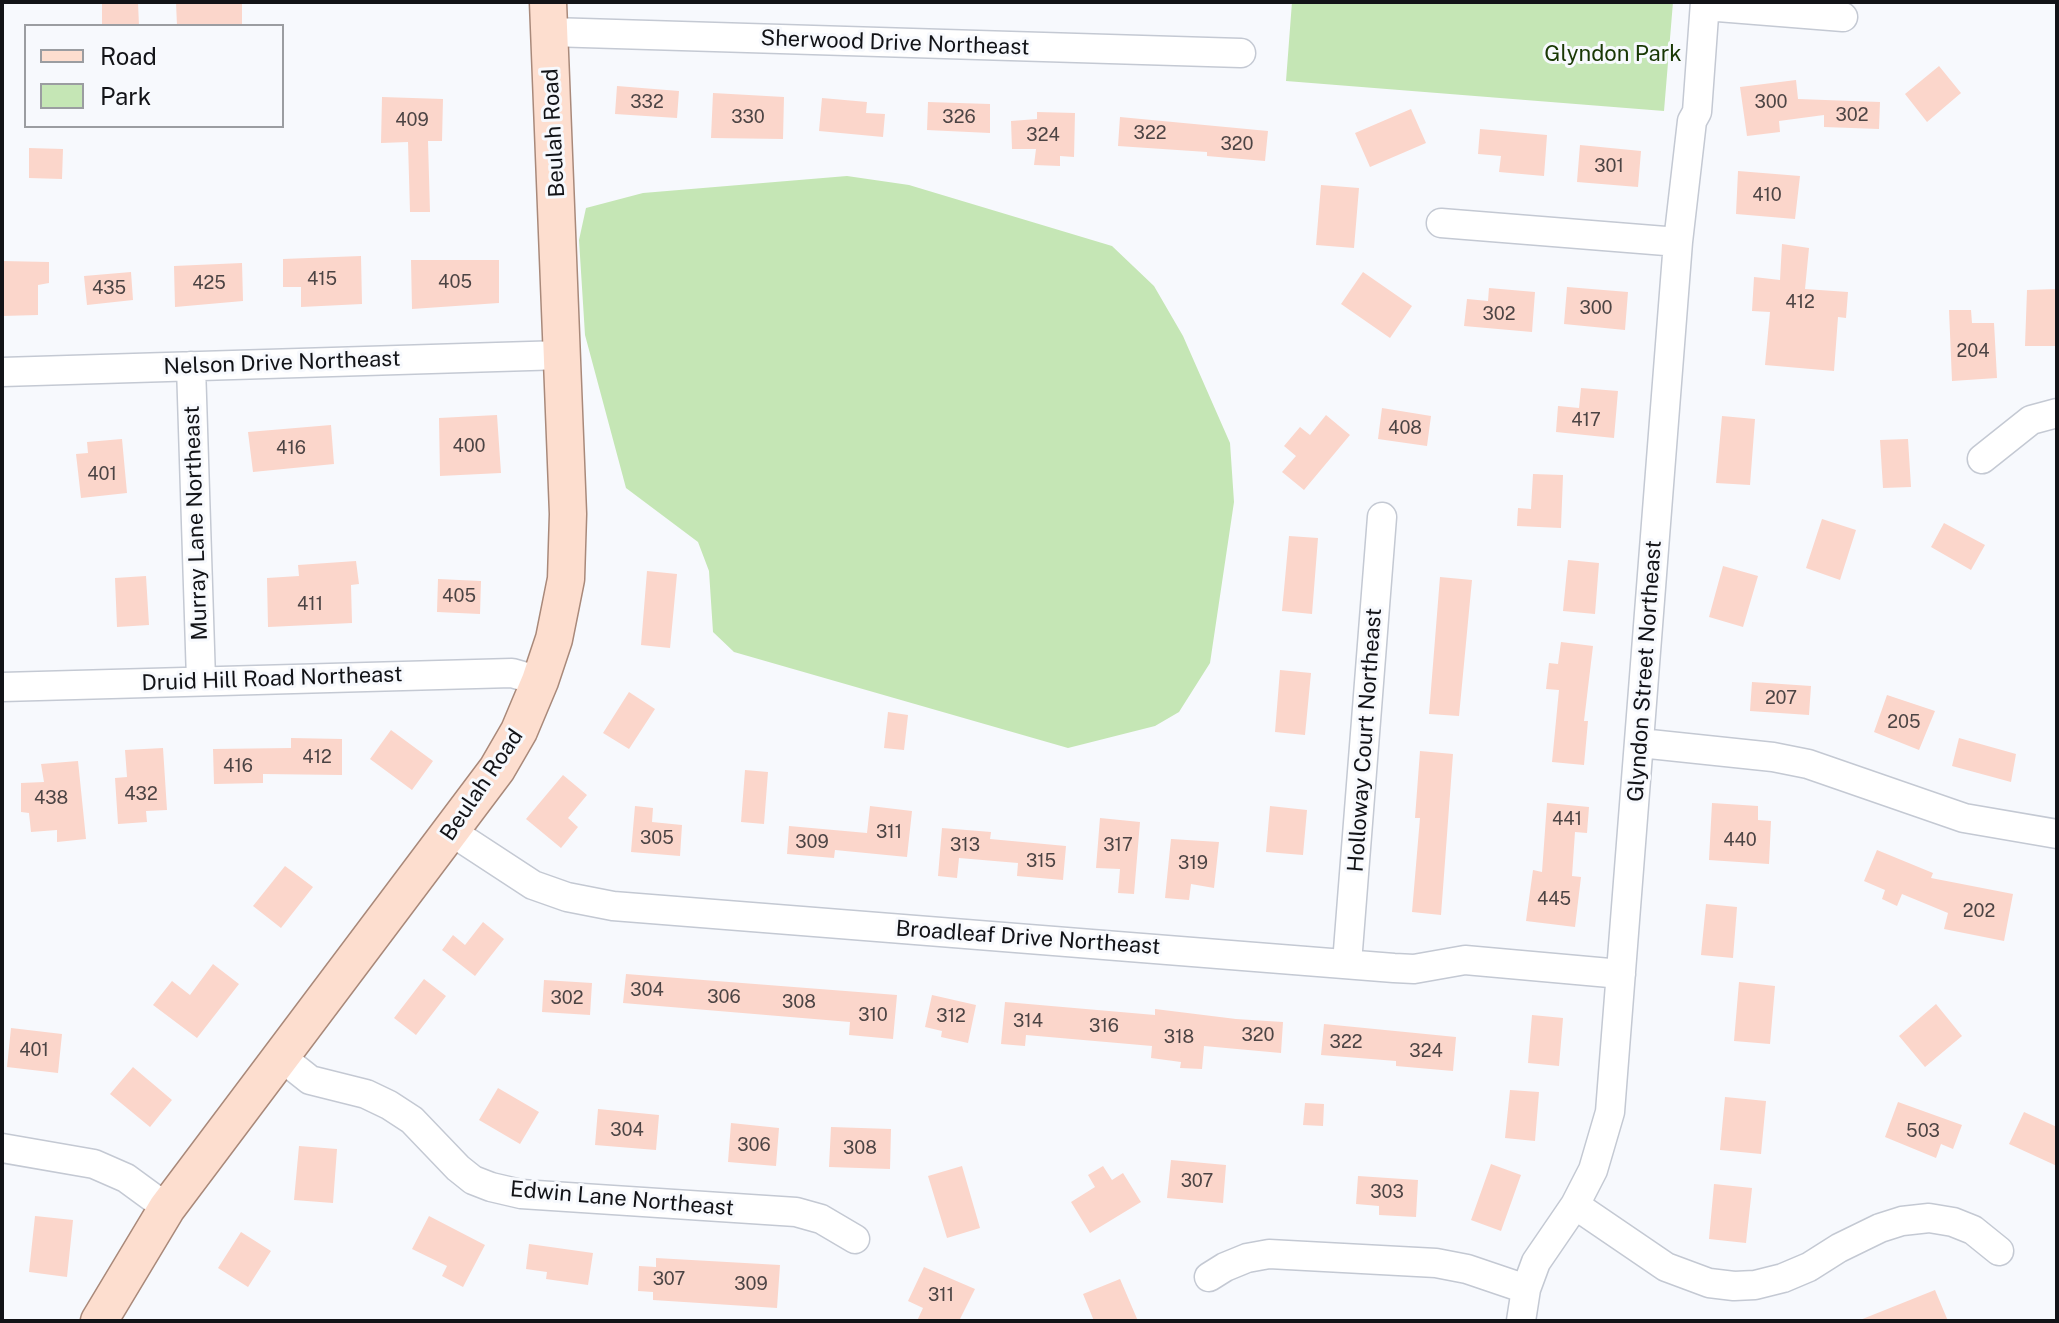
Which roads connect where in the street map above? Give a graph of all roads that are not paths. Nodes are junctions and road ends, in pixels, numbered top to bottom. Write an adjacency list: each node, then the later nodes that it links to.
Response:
1 (1705, 4): 3 (street); 6 (street, Glyndon Street Northeast)
2 (549, 17): 4 (street, Sherwood Drive Northeast); 7 (main road, Beulah Road)
3 (1843, 17)
4 (1241, 53)
5 (1441, 223): 6 (street)
6 (1678, 242): 16 (street, Glyndon Street Northeast)
7 (563, 355): 8 (street, Nelson Drive Northeast); 14 (main road, Beulah Road)
8 (191, 366): 9 (street, Nelson Drive Northeast); 13 (street, Murray Lane Northeast)
9 (2, 372)
10 (2057, 413): 11 (street)
11 (1982, 459)
12 (1382, 517): 19 (street, Holloway Court Northeast)
13 (201, 680): 14 (street, Druid Hill Road Northeast); 15 (street, Druid Hill Road Northeast)
14 (540, 681): 17 (main road, Beulah Road)
15 (2, 687)
16 (1640, 743): 18 (street); 20 (street, Glyndon Street Northeast)
17 (452, 832): 19 (street, Broadleaf Drive Northeast); 21 (main road, Beulah Road)
18 (2057, 834)
19 (1347, 963): 20 (street, Broadleaf Drive Northeast)
20 (1621, 974): 23 (street, Glyndon Street Northeast)
21 (281, 1057): 24 (main road, Beulah Road); 25 (street, Edwin Lane Northeast)
22 (2, 1148): 24 (street)
23 (1575, 1205): 26 (street); 28 (street, Glyndon Street Northeast)
24 (167, 1208): 29 (main road, Beulah Road)
25 (855, 1239)
26 (1999, 1251)
27 (1209, 1277): 28 (street)
28 (1526, 1289): 30 (street, Glyndon Street Northeast)
29 (99, 1321)
30 (1521, 1321)

